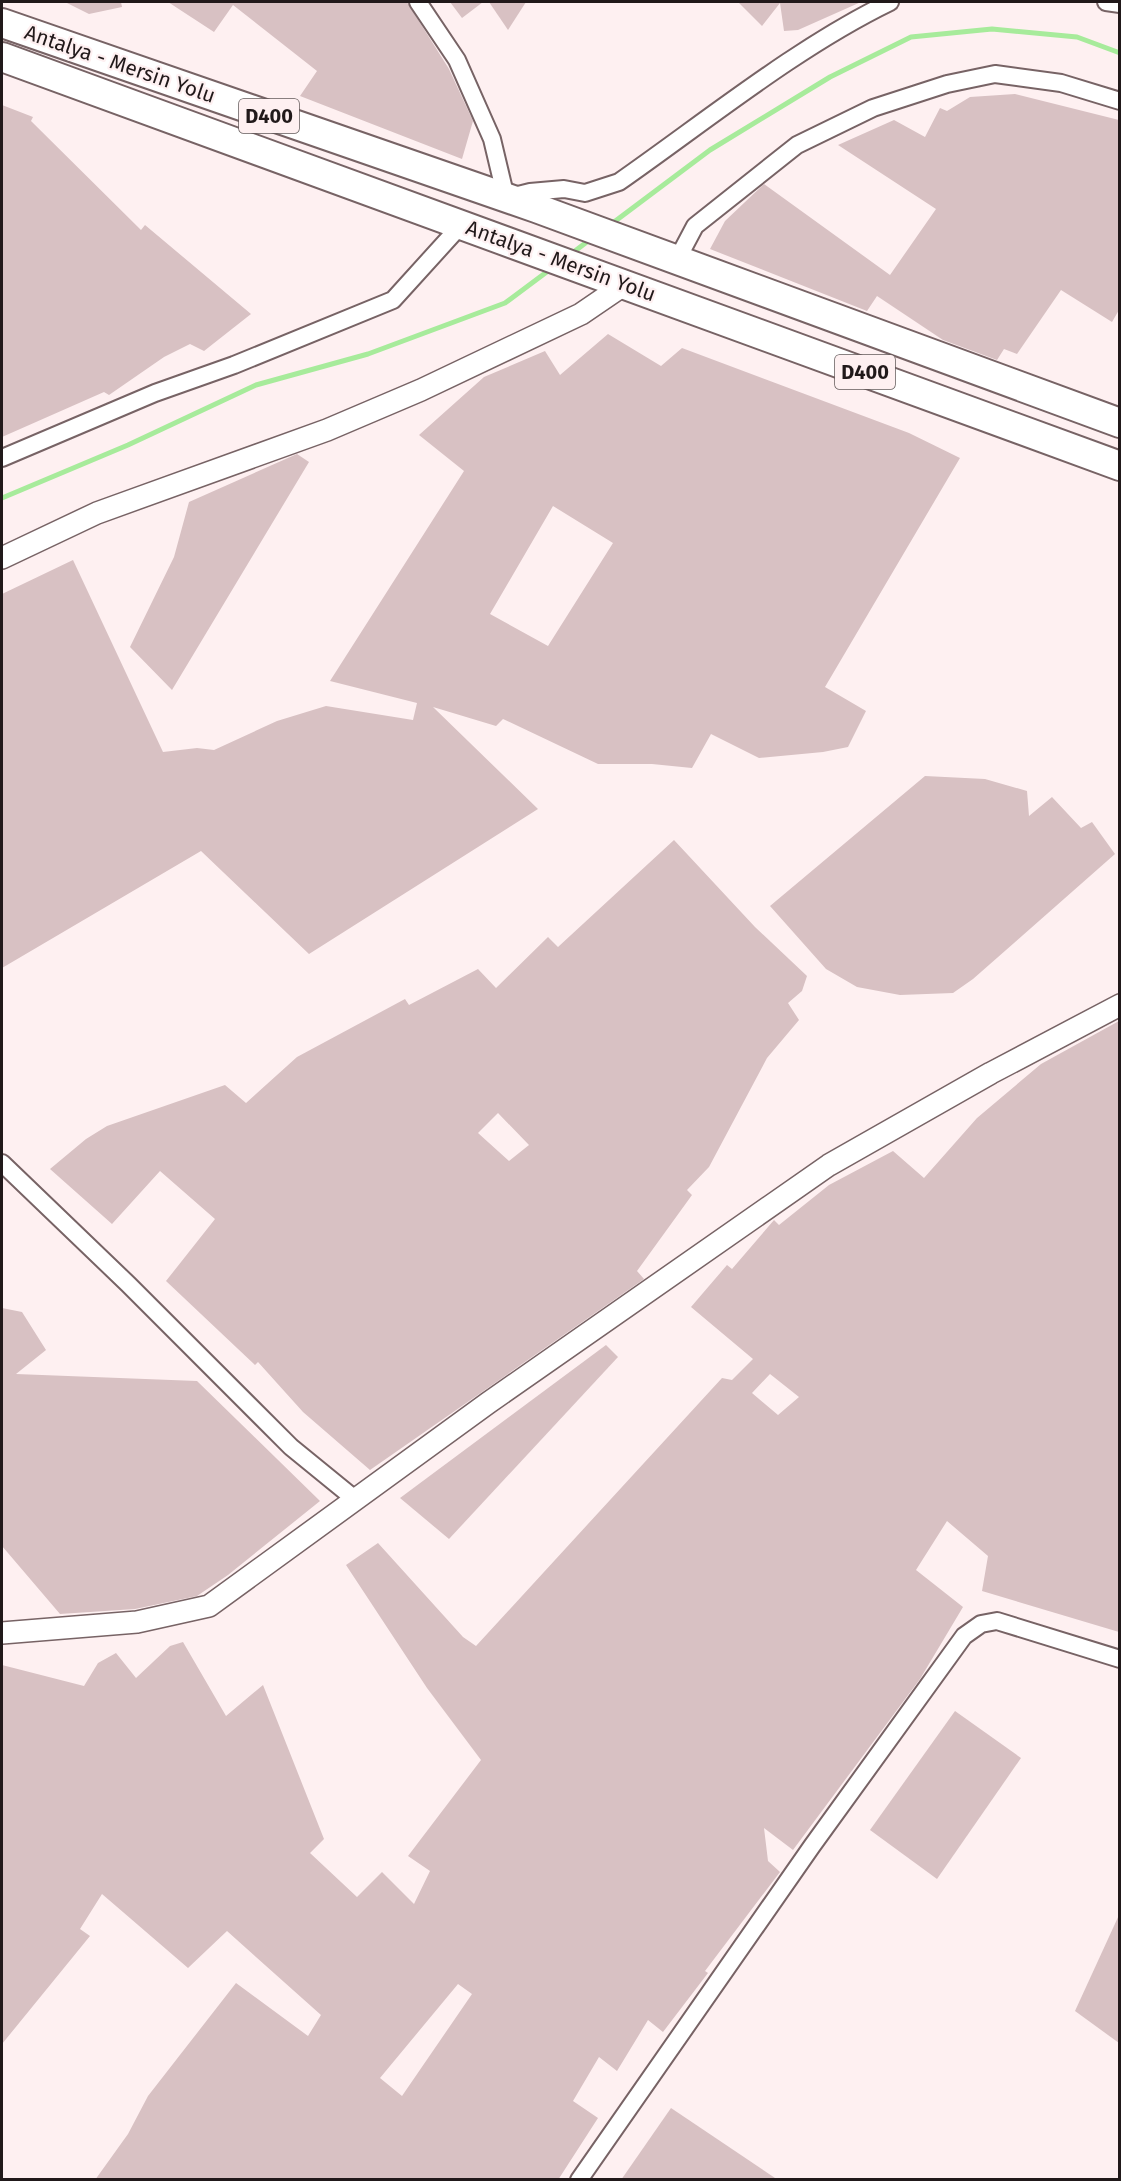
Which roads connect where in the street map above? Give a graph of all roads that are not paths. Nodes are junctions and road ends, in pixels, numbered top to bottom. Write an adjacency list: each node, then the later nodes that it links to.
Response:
1 (418, 2): 8 (street)
2 (890, 2): 8 (street)
3 (1106, 2): 4 (street)
4 (1119, 4)
5 (2, 23): 8 (highway, Antalya - Mersin Yolu / D400)
6 (2, 57): 9 (highway, Antalya - Mersin Yolu / D400)
7 (1119, 101): 10 (street)
8 (506, 198): 10 (highway, Antalya - Mersin Yolu / D400)
9 (461, 225): 11 (highway, Antalya - Mersin Yolu / D400); 13 (street)
10 (677, 260): 12 (highway, Antalya - Mersin Yolu / D400)
11 (618, 281): 14 (highway, Antalya - Mersin Yolu / D400); 15 (street)
12 (1119, 423)
13 (2, 458)
14 (1119, 466)
15 (2, 558)
16 (1119, 1005): 18 (street)
17 (2, 1163): 18 (street)
18 (356, 1500): 19 (street)
19 (2, 1634)
20 (1119, 1659): 21 (street)
21 (579, 2180)

